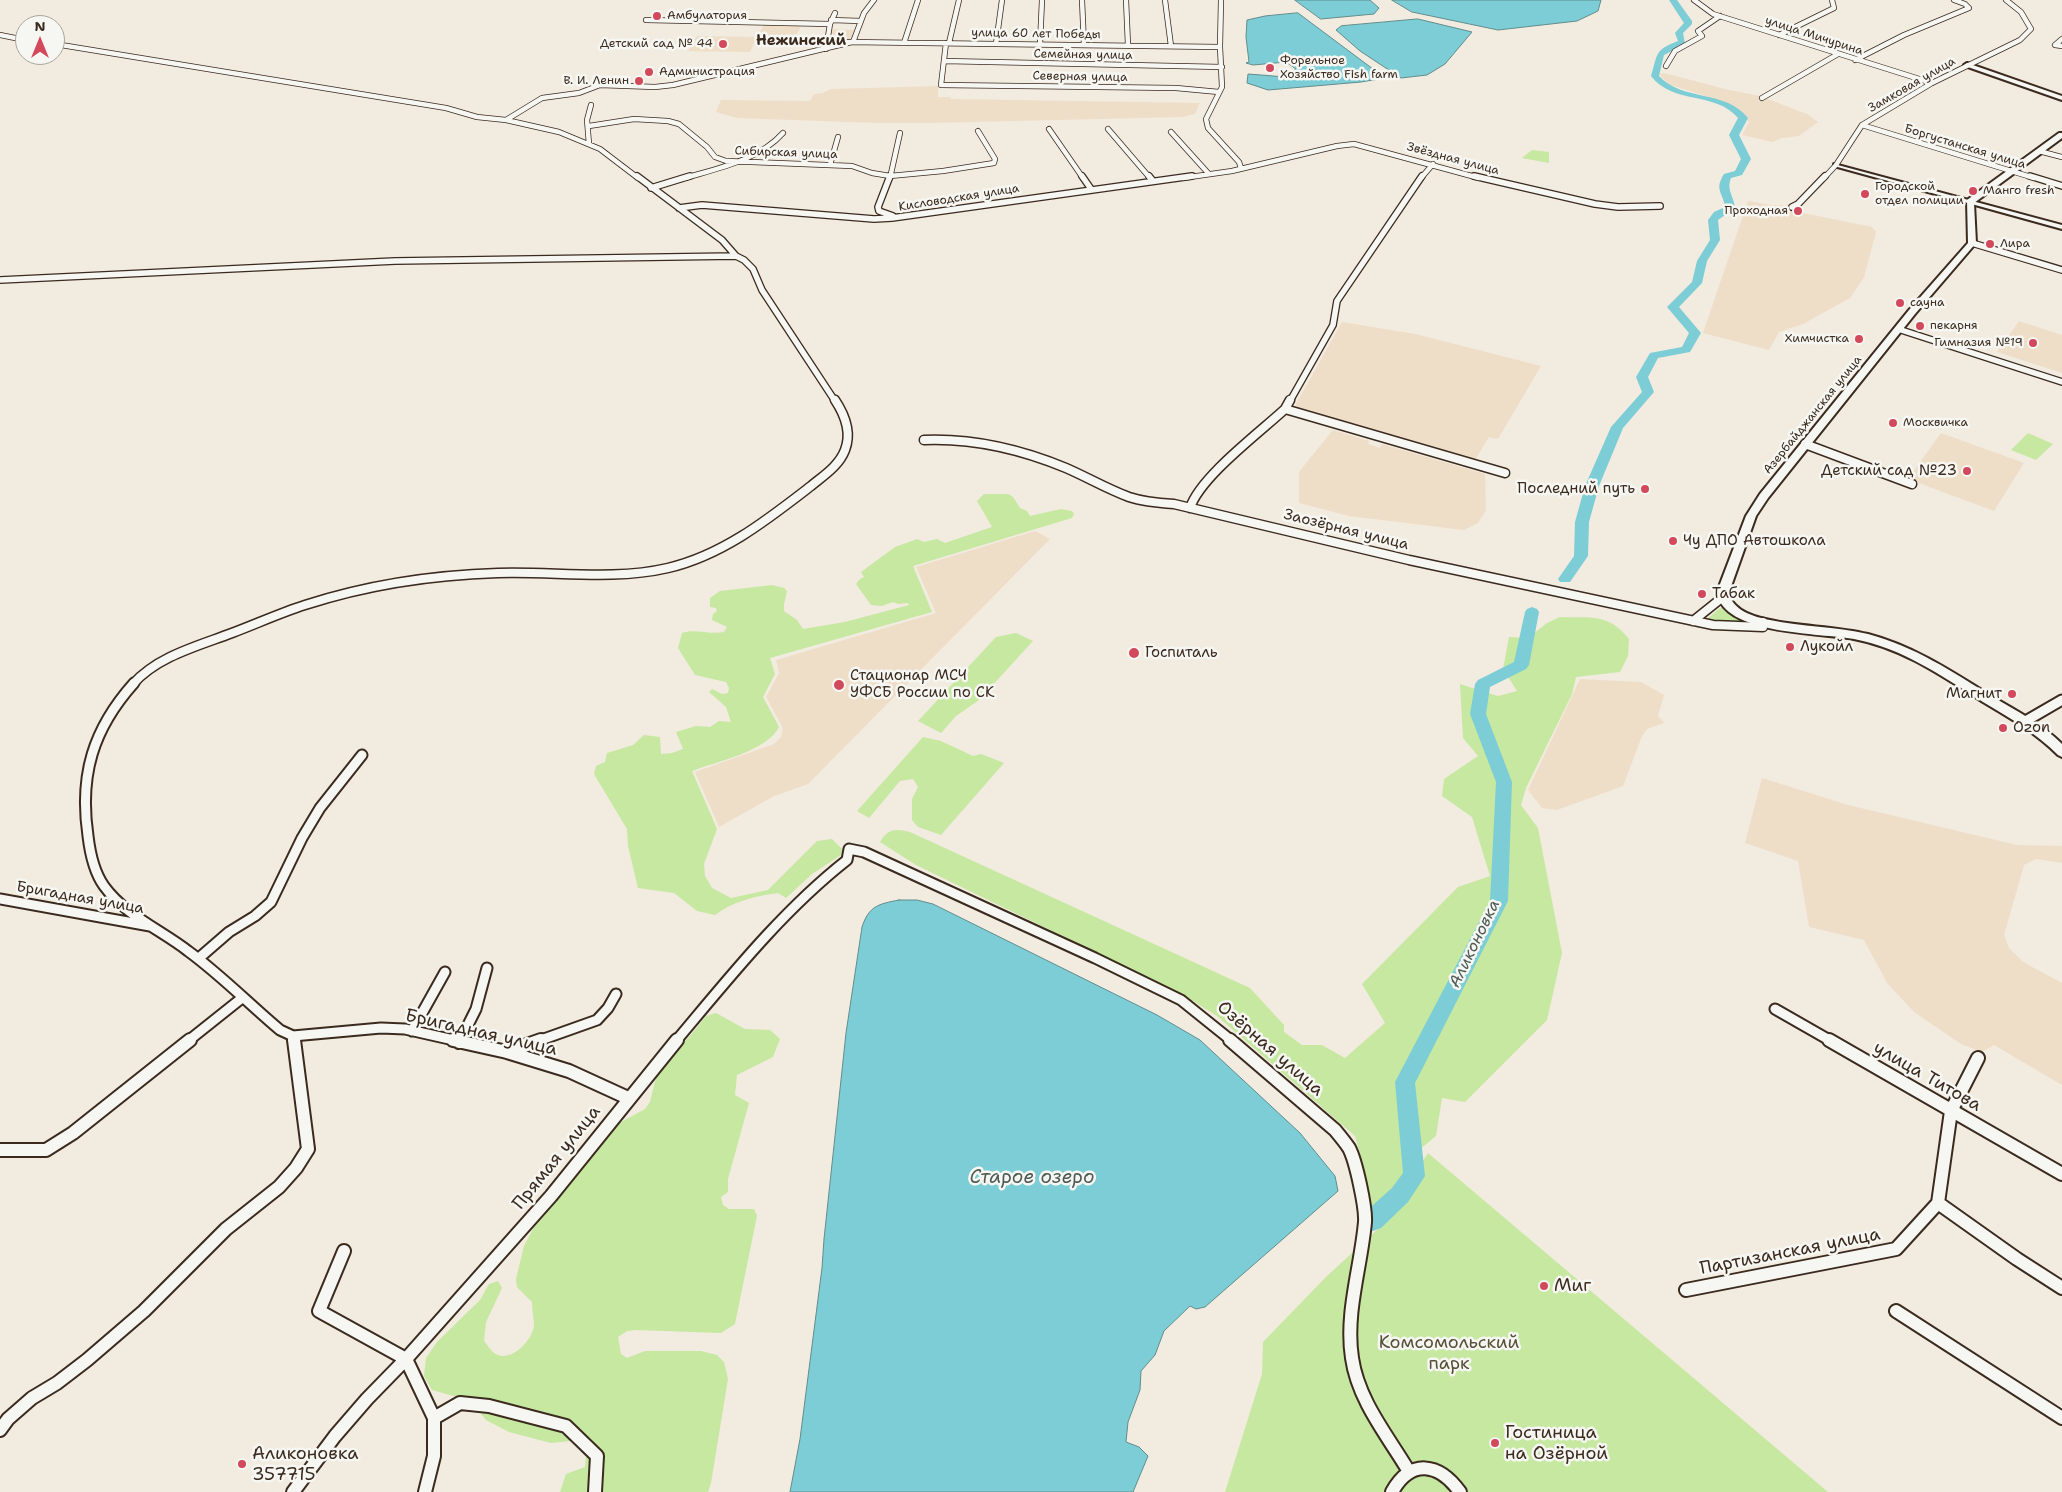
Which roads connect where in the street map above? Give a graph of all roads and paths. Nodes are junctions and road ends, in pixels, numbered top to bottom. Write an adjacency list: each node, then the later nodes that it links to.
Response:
1 (874, 0): 17 (street)
2 (918, 0): 25 (street)
3 (959, 0): 26 (street)
4 (1002, 0): 27 (street)
5 (1042, 0): 28 (street)
6 (1082, 0): 29 (street)
7 (1126, 0): 30 (street)
8 (1165, 0): 32 (street)
9 (1221, 0): 34 (street)
10 (1694, 0): 15 (street, улица Мичурина)
11 (1832, 0): 20 (street)
12 (1954, 0): 37 (street)
13 (2006, 0): 39 (street, Замковая улица)
14 (835, 13): 18 (street)
15 (1720, 16): 20 (street, улица Мичурина); 40 (street)
16 (646, 20): 18 (street)
17 (860, 21): 18 (street); 24 (street)
18 (831, 22): 23 (street)
19 (0, 35): 21 (street)
20 (1779, 35): 36 (street, улица Мичурина)
21 (15, 38)
22 (2062, 39): 33 (street)
23 (828, 42): 24 (street, улица 60 лет Победы); 35 (street)
24 (853, 42): 25 (street, улица 60 лет Победы); 35 (street, улица 60 лет Победы)
25 (904, 43): 26 (street, улица 60 лет Победы)
26 (948, 43): 27 (street, улица 60 лет Победы); 38 (street)
27 (996, 44): 28 (street, улица 60 лет Победы)
28 (1040, 44): 29 (street, улица 60 лет Победы)
29 (1084, 45): 30 (street, улица 60 лет Победы)
30 (1128, 45): 32 (street, улица 60 лет Победы)
31 (65, 46): 47 (street, Бригадная улица)
32 (1171, 46): 34 (street, улица 60 лет Победы)
33 (2062, 46)
34 (1220, 47): 41 (street)
35 (826, 49): 47 (street, улица 60 лет Победы)
36 (1838, 54): 37 (street, улица Мичурина); 44 (street)
37 (1855, 60): 42 (street, улица Мичурина)
38 (944, 61): 41 (street, Семейная улица); 43 (street, Северная улица)
39 (1968, 65): 42 (street, Замковая улица); 45 (street)
40 (1666, 66)
41 (1222, 67): 43 (street)
42 (1932, 83): 48 (street, Замковая улица)
43 (1219, 92): 65 (street)
44 (1762, 98)
45 (2062, 98)
46 (591, 105): 49 (street)
47 (506, 120): 58 (street, Бригадная улица)
48 (1862, 125): 64 (street, Замковая улица); 66 (street, Боргустанская улица)
49 (589, 126): 58 (street); 61 (street, Сибирская улица)
50 (1049, 129): 72 (street)
51 (1108, 129): 69 (street)
52 (978, 131): 68 (street, Сибирская улица)
53 (1171, 132): 67 (street)
54 (783, 133): 61 (street)
55 (900, 133): 68 (street)
56 (2062, 135): 59 (main road)
57 (838, 137): 63 (street)
58 (589, 144): 71 (street, Бригадная улица)
59 (2039, 150): 60 (street); 66 (main road)
60 (2062, 157)
61 (735, 162): 63 (street, Сибирская улица); 71 (street)
62 (1433, 164): 65 (street, Звёздная улица); 74 (street, Звёздная улица); 85 (street)
63 (830, 165): 68 (street, Сибирская улица)
64 (1836, 165): 73 (street); 75 (street, Замковая улица)
65 (1241, 168): 67 (street, Кисловодская улица)
66 (2010, 172): 70 (street, Боргустанская улица); 73 (main road)
67 (1208, 173): 69 (street, Кисловодская улица)
68 (890, 176): 77 (street)
69 (1153, 181): 72 (street, Кисловодская улица)
70 (2062, 186)
71 (651, 188): 76 (street, Бригадная улица)
72 (1091, 189): 77 (street, Кисловодская улица)
73 (1970, 202): 78 (street); 79 (main road)
74 (1660, 206)
75 (1792, 207)
76 (679, 208): 77 (street, Кисловодская улица); 80 (street, Бригадная улица)
77 (898, 217)
78 (2062, 227)
79 (1972, 243): 81 (street); 83 (main road, Азербайджанская улица)
80 (736, 256): 82 (street); 100 (street, Бригадная улица)
81 (2062, 270)
82 (0, 280)
83 (1898, 329): 84 (street); 87 (main road, Азербайджанская улица)
84 (2062, 382)
85 (1285, 409): 88 (street); 90 (street)
86 (924, 440): 90 (street, Заозёрная улица)
87 (1805, 444): 89 (street); 91 (main road, Азербайджанская улица)
88 (1505, 473)
89 (1912, 484)
90 (1190, 508): 92 (street, Заозёрная улица)
91 (1723, 597): 92 (street); 93 (main road)
92 (1693, 621): 93 (street, Заозёрная улица)
93 (1763, 622): 95 (main road)
94 (2062, 700): 95 (street)
95 (2024, 722): 96 (main road)
96 (2062, 752)
97 (362, 755): 101 (street)
98 (850, 849): 112 (street, Прямая улица); 125 (street, Озёрная улица)
99 (0, 899): 100 (street, Бригадная улица)
100 (155, 927): 101 (street, Бригадная улица)
101 (199, 958): 105 (street, Бригадная улица)
102 (487, 968): 109 (street)
103 (445, 972): 107 (street)
104 (616, 994): 110 (street)
105 (242, 998): 108 (street, Бригадная улица); 114 (street)
106 (1775, 1009): 113 (street, улица Титова)
107 (412, 1031): 108 (street, Бригадная улица); 109 (street, Бригадная улица)
108 (293, 1036): 124 (street)
109 (459, 1042): 110 (street, Бригадная улица)
110 (507, 1052): 112 (street, Бригадная улица)
111 (1978, 1058): 113 (street)
112 (628, 1098): 121 (street, Прямая улица)
113 (1951, 1111): 115 (street, улица Титова); 116 (street)
114 (0, 1150)
115 (2062, 1174)
116 (1938, 1203): 118 (street); 119 (street, Партизанская улица)
117 (344, 1251): 121 (street)
118 (2062, 1288)
119 (1686, 1290)
120 (1896, 1311): 123 (street)
121 (406, 1359): 122 (street); 126 (street, Прямая улица)
122 (434, 1418): 127 (street); 128 (street)
123 (2062, 1418)
124 (0, 1430)
125 (1408, 1470): 129 (street); 130 (street)
126 (293, 1492)
127 (425, 1492)
128 (594, 1492)
129 (1392, 1492)
130 (1460, 1492)

